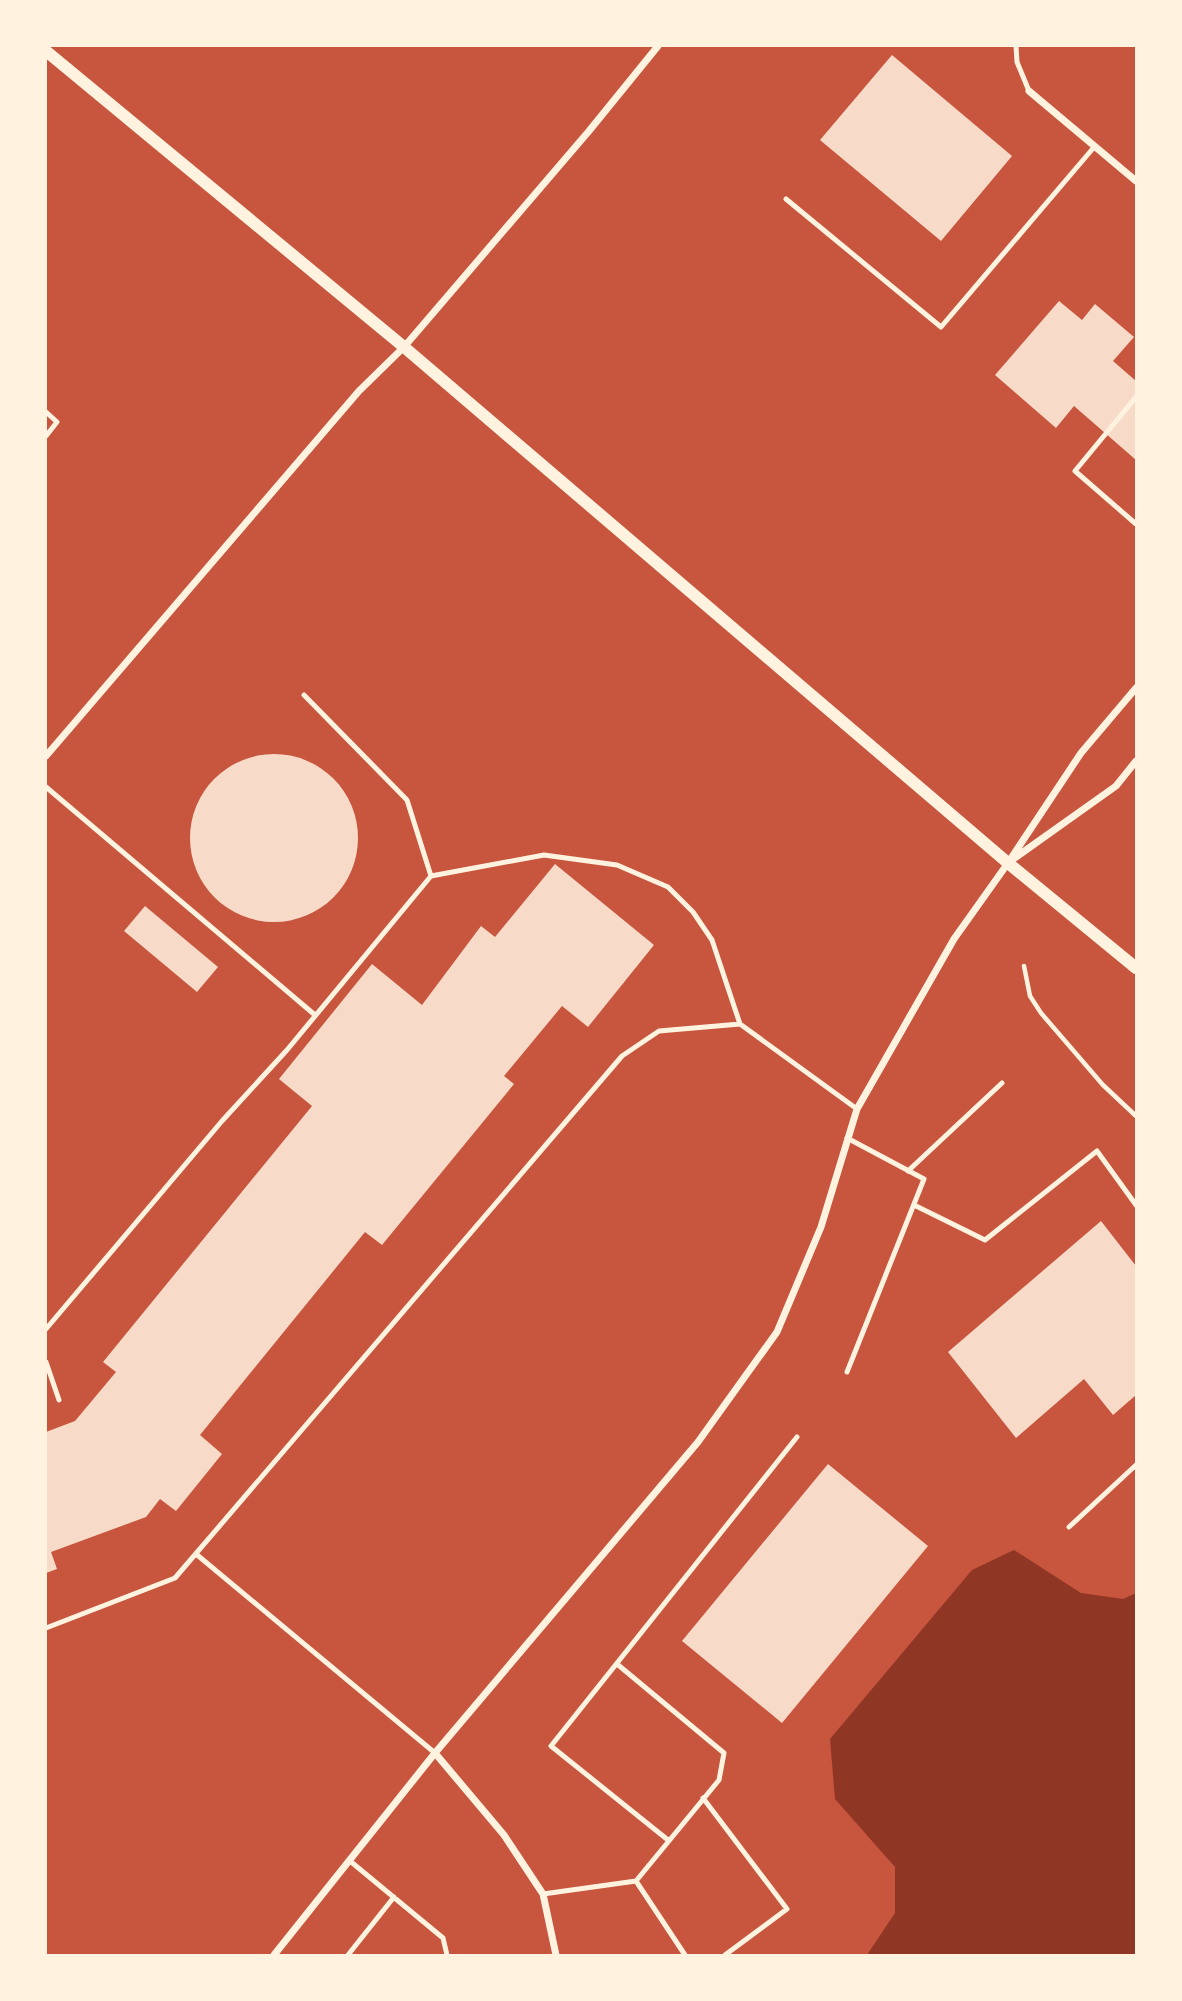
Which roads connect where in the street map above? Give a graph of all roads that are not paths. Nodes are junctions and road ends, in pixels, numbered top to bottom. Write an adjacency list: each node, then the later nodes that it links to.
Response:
1 (658, 46): 8 (street)
2 (1016, 46): 4 (lane)
3 (46, 51): 8 (street)
4 (1029, 91): 5 (street)
5 (1096, 146): 6 (street); 7 (lane)
6 (1136, 181)
7 (786, 199)
8 (404, 347): 15 (street); 18 (street)
9 (1136, 397): 12 (lane)
10 (46, 412): 11 (lane)
11 (46, 436)
12 (1136, 524)
13 (1136, 688): 18 (street)
14 (304, 695): 19 (lane)
15 (46, 756)
16 (1136, 761): 18 (street)
17 (46, 787): 21 (lane)
18 (1008, 863): 20 (street); 24 (street)
19 (431, 876): 21 (lane); 22 (lane)
20 (1136, 968)
21 (315, 1015): 29 (lane)
22 (740, 1024): 24 (lane); 36 (lane)
23 (1002, 1083): 26 (lane)
24 (857, 1109): 25 (street)
25 (847, 1138): 26 (lane); 39 (street)
26 (908, 1171): 27 (lane)
27 (914, 1205): 28 (lane); 31 (lane)
28 (1136, 1205)
29 (46, 1329)
30 (46, 1362): 32 (lane)
31 (847, 1372)
32 (59, 1400)
33 (797, 1437): 38 (lane)
34 (1136, 1465): 35 (lane)
35 (1069, 1527)
36 (195, 1555): 37 (lane); 39 (lane)
37 (46, 1628)
38 (617, 1664): 40 (lane); 41 (lane)
39 (435, 1753): 42 (street); 44 (street)
40 (703, 1798): 41 (lane); 51 (lane)
41 (668, 1840): 43 (lane)
42 (350, 1861): 45 (lane); 46 (street)
43 (636, 1881): 44 (lane); 50 (lane)
44 (543, 1894): 49 (street)
45 (394, 1897): 47 (lane); 48 (lane)
46 (274, 1955)
47 (348, 1955)
48 (447, 1955)
49 (556, 1955)
50 (685, 1955)
51 (725, 1955)

